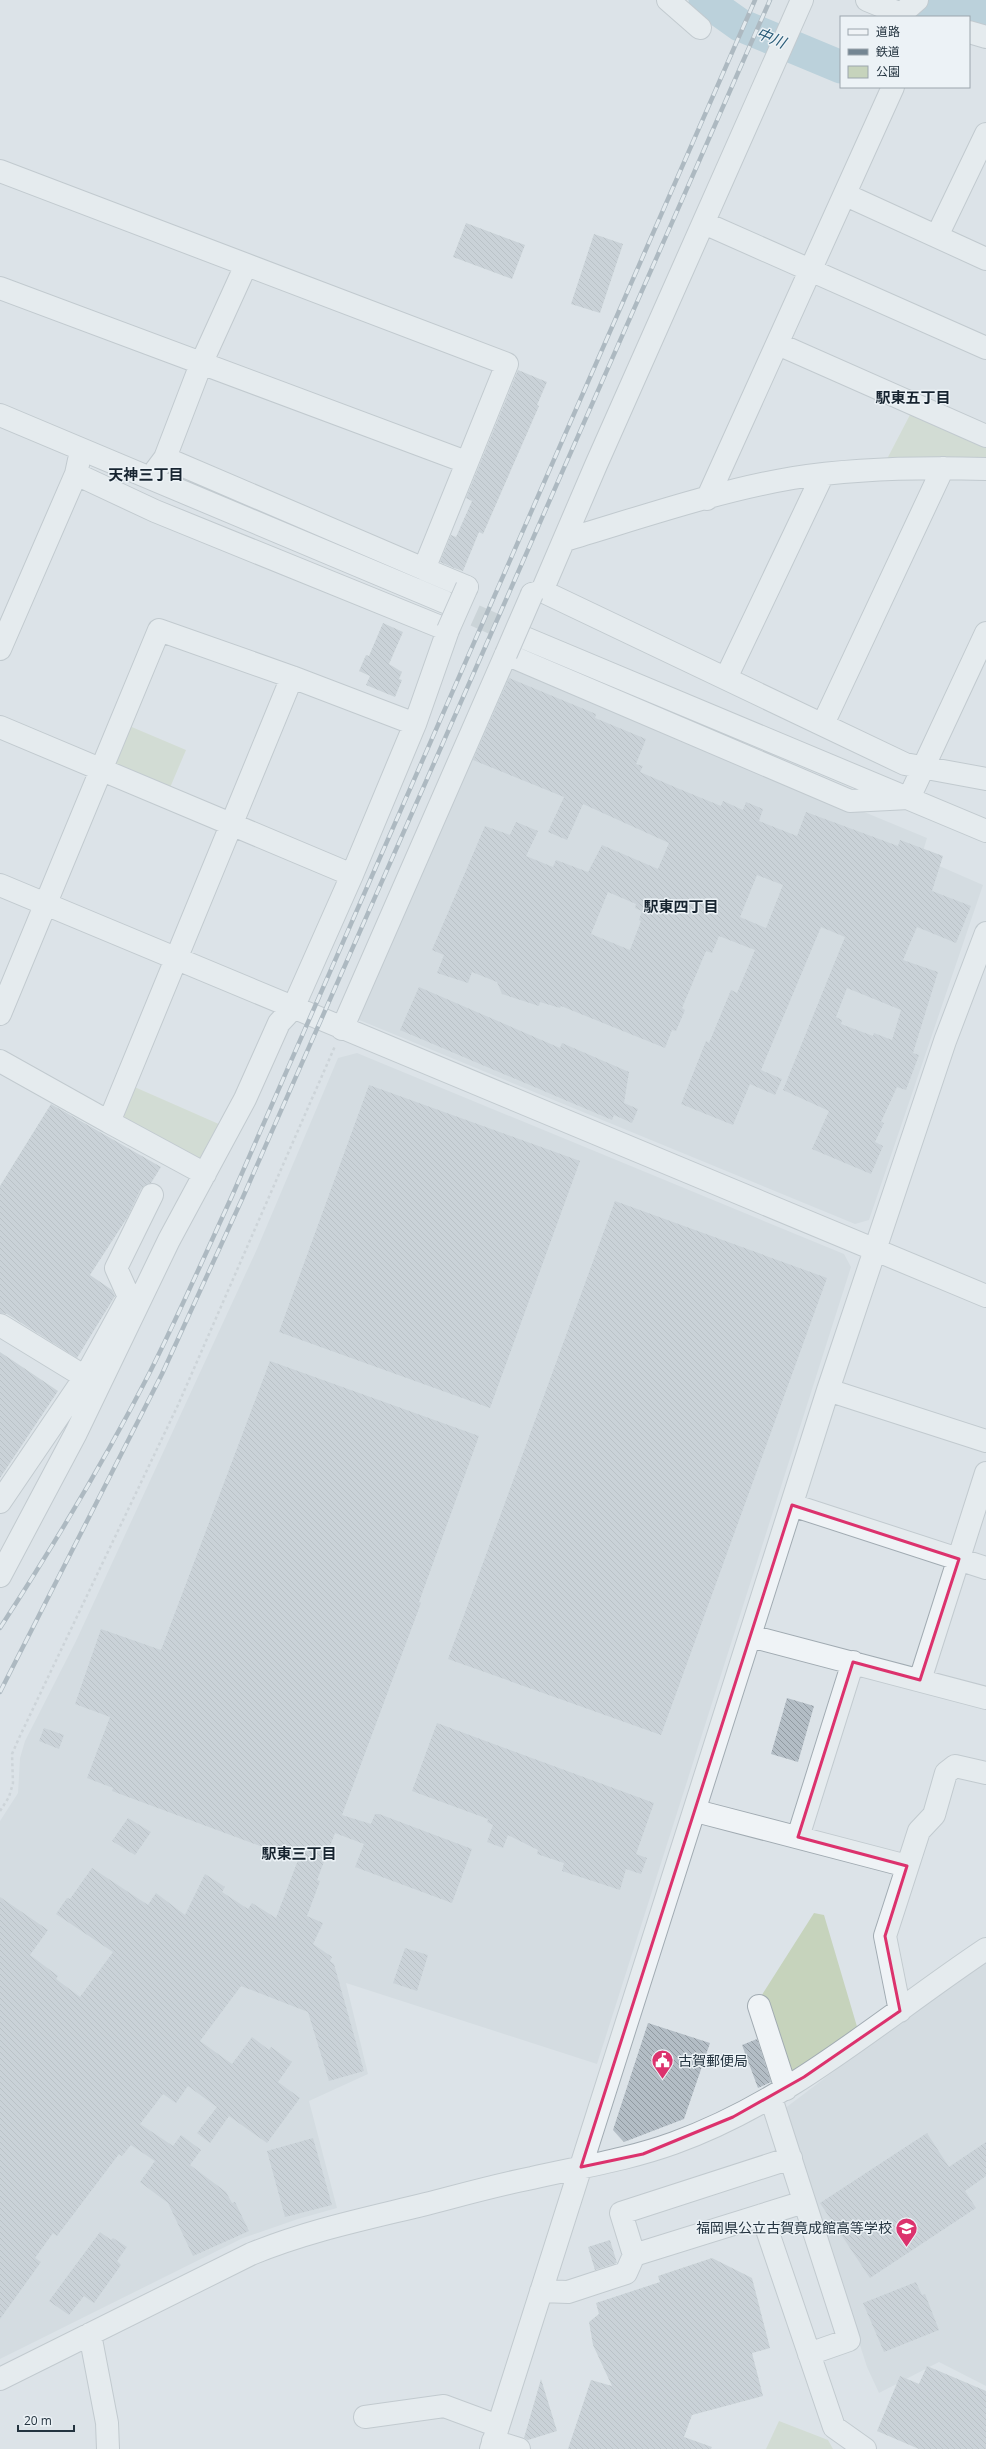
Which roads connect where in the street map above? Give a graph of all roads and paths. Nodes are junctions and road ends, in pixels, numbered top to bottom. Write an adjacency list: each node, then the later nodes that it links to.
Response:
1 (668, 0): 5 (street)
2 (802, 0): 12 (street)
3 (867, 0): 4 (street)
4 (917, 0)
5 (700, 28)
6 (970, 32): 7 (street)
7 (986, 37)
8 (893, 88): 11 (street)
9 (986, 134): 13 (street)
10 (0, 171): 15 (street)
11 (846, 195): 13 (street); 16 (street)
12 (704, 223): 16 (street); 32 (street)
13 (937, 236): 14 (street)
14 (986, 259)
15 (246, 265): 20 (street); 25 (street)
16 (810, 270): 18 (street); 19 (street)
17 (0, 288): 20 (street)
18 (778, 344): 22 (street); 31 (street)
19 (986, 348)
20 (201, 364): 24 (street); 25 (street)
21 (0, 415): 23 (street)
22 (986, 436)
23 (80, 449): 28 (street); 30 (street)
24 (165, 458): 30 (street); 33 (street)
25 (466, 462): 33 (street)
26 (943, 468): 27 (street); 29 (street); 44 (street)
27 (986, 469)
28 (76, 474): 36 (street); 39 (street)
29 (823, 474): 31 (street); 42 (street)
30 (149, 478): 35 (street)
31 (707, 499): 32 (street)
32 (565, 540): 34 (street)
33 (424, 569): 36 (street, bridge)
34 (537, 592): 40 (street, bridge); 42 (street)
35 (445, 602)
36 (448, 630): 43 (street)
37 (986, 633): 46 (street)
38 (525, 638): 49 (street)
39 (0, 649)
40 (506, 654): 49 (street); 59 (street)
41 (292, 677): 43 (street); 47 (street); 50 (street)
42 (726, 678): 44 (street)
43 (415, 724): 52 (street)
44 (823, 724): 46 (street)
45 (0, 727): 47 (street)
46 (923, 767): 48 (street); 49 (street)
47 (101, 769): 50 (street); 54 (street)
48 (986, 779)
49 (909, 798): 51 (street)
50 (232, 824): 52 (street); 56 (street)
51 (986, 831)
52 (352, 875): 57 (street)
53 (0, 884): 54 (street)
54 (45, 904): 56 (street); 58 (street)
55 (986, 933): 64 (street)
56 (177, 959): 57 (street); 61 (street)
57 (293, 1008): 59 (street); 62 (street)
58 (0, 1014)
59 (342, 1029): 64 (street); 81 (path)
60 (0, 1061): 61 (street)
61 (109, 1122): 62 (street)
62 (206, 1174): 75 (street)
63 (152, 1195): 67 (street)
64 (875, 1248): 65 (street); 68 (street)
65 (986, 1296)
66 (0, 1325): 67 (street)
67 (85, 1377): 71 (street)
68 (828, 1390): 69 (street); 72 (street)
69 (986, 1441)
70 (986, 1473): 73 (street)
71 (0, 1502)
72 (792, 1505): 73 (street); 76 (street)
73 (959, 1559): 74 (street); 78 (street)
74 (986, 1568)
75 (2, 1569)
76 (750, 1636): 77 (street); 82 (street)
77 (853, 1662): 78 (street); 83 (street)
78 (920, 1680): 79 (street)
79 (986, 1698)
80 (986, 1773): 84 (street)
81 (0, 1811)
82 (696, 1811): 83 (street); 90 (street)
83 (798, 1837): 84 (street)
84 (907, 1866): 87 (street)
85 (986, 1949): 87 (street)
86 (759, 2006): 88 (street)
87 (900, 2011): 88 (street)
88 (778, 2093): 89 (street); 90 (street)
89 (791, 2158): 91 (street); 93 (street)
90 (581, 2167): 94 (street); 95 (street)
91 (804, 2202): 92 (street); 96 (street)
92 (762, 2215): 93 (street); 96 (street)
93 (634, 2255): 94 (street)
94 (541, 2291): 99 (street)
95 (90, 2334): 97 (street); 100 (street)
96 (809, 2354): 102 (street)
97 (0, 2379)
98 (365, 2417): 99 (street)
99 (494, 2439): 101 (street)
100 (108, 2449)
101 (519, 2449)
102 (865, 2449)

